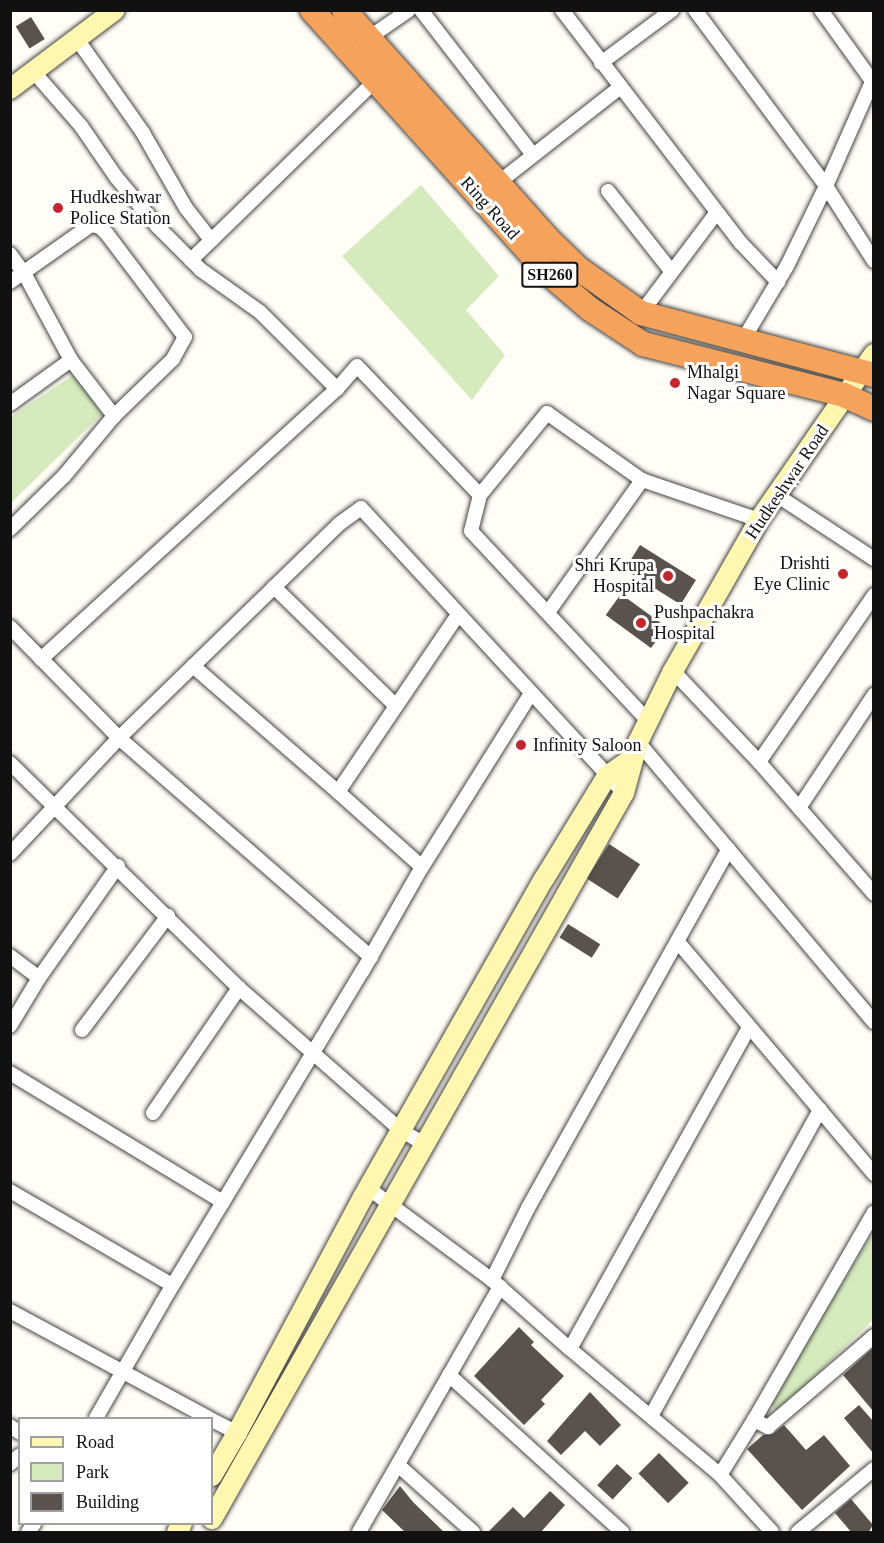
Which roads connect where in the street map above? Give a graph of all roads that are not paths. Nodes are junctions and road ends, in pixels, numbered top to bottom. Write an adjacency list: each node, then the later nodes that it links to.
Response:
1 (116, 10): 11 (main road)
2 (312, 10): 15 (highway, Ring Road / SH260)
3 (344, 10): 10 (highway, Ring Road / SH260)
4 (409, 10): 10 (street)
5 (421, 10): 18 (street)
6 (562, 10): 12 (street)
7 (672, 10): 12 (street)
8 (694, 10): 20 (street)
9 (821, 10): 14 (street)
10 (370, 37): 19 (highway, Ring Road / SH260)
11 (77, 39): 13 (main road); 23 (street)
12 (601, 63): 17 (street)
13 (33, 71): 16 (main road); 25 (street)
14 (873, 79): 20 (street)
15 (375, 81): 23 (street); 36 (highway, Ring Road / SH260)
16 (10, 88)
17 (619, 88): 18 (street); 22 (street)
18 (533, 155): 19 (street)
19 (498, 183): 31 (highway, Ring Road / SH260)
20 (826, 186): 26 (street); 30 (street)
21 (608, 190): 27 (street)
22 (717, 212): 27 (street); 30 (street)
23 (211, 240): 25 (street)
24 (10, 254): 28 (street)
25 (191, 260): 35 (street)
26 (873, 261)
27 (672, 272): 31 (street)
28 (24, 273): 29 (street); 33 (street); 39 (street)
29 (10, 282)
30 (778, 282): 32 (street)
31 (641, 313): 32 (highway, Ring Road / SH260)
32 (743, 340): 34 (highway, Ring Road / SH260)
33 (71, 360): 37 (street); 39 (street)
34 (870, 367): 36 (main road, Hudkeshwar Road)
35 (338, 389): 41 (street); 51 (street)
36 (844, 395): 38 (highway, Ring Road / SH260); 42 (main road, Hudkeshwar Road)
37 (10, 404)
38 (873, 409)
39 (114, 416): 44 (street)
40 (642, 480): 41 (street); 43 (street); 48 (street)
41 (480, 495): 48 (street)
42 (778, 496): 43 (main road, Hudkeshwar Road); 45 (street)
43 (759, 520): 53 (main road, Hudkeshwar Road)
44 (10, 530)
45 (873, 559)
46 (274, 587): 49 (street); 52 (street); 56 (street)
47 (873, 595): 60 (street)
48 (549, 611): 57 (street)
49 (458, 615): 54 (street); 56 (street)
50 (10, 627): 51 (street)
51 (41, 658): 58 (street)
52 (193, 666): 58 (street); 63 (street)
53 (673, 671): 57 (main road, Hudkeshwar Road); 60 (street)
54 (531, 693): 62 (street); 70 (street)
55 (873, 695): 66 (street)
56 (396, 706): 63 (street)
57 (648, 721): 59 (main road, Hudkeshwar Road)
58 (119, 738): 65 (street); 75 (street)
59 (635, 751): 62 (main road); 64 (main road); 67 (street)
60 (759, 762): 66 (street)
61 (10, 763): 65 (street)
62 (607, 777): 64 (street); 86 (main road)
63 (338, 792): 70 (street)
64 (624, 793): 87 (main road)
65 (55, 806): 68 (street); 69 (street)
66 (799, 808): 71 (street)
67 (729, 849): 73 (street); 78 (street)
68 (10, 854)
69 (118, 866): 72 (street); 76 (street)
70 (422, 867): 75 (street)
71 (873, 894)
72 (168, 916): 77 (street); 81 (street)
73 (678, 942): 80 (street); 94 (street)
74 (10, 956): 76 (street)
75 (371, 957): 82 (street)
76 (39, 978): 79 (street)
77 (239, 988): 82 (street); 85 (street)
78 (873, 1023)
79 (10, 1026)
80 (749, 1027): 84 (street); 98 (street)
81 (82, 1030)
82 (312, 1053): 86 (street); 91 (street)
83 (10, 1073): 91 (street)
84 (820, 1110): 88 (street); 101 (street)
85 (153, 1113)
86 (402, 1131): 87 (street); 89 (main road)
87 (423, 1143): 92 (main road)
88 (873, 1174)
89 (368, 1188): 92 (street); 106 (main road)
90 (10, 1191): 95 (street)
91 (223, 1202): 95 (street)
92 (390, 1202): 94 (street); 111 (main road)
93 (873, 1212): 104 (street)
94 (496, 1283): 98 (street); 100 (street)
95 (172, 1285): 99 (street)
96 (10, 1311): 99 (street)
97 (873, 1336): 104 (street)
98 (570, 1349): 101 (street)
99 (122, 1373): 102 (street); 103 (street)
100 (449, 1376): 107 (street); 115 (street)
101 (651, 1416): 110 (street)
102 (97, 1417)
103 (206, 1417)
104 (754, 1420): 110 (street)
105 (213, 1421): 106 (street)
106 (237, 1433): 109 (main road)
107 (398, 1465): 113 (street); 114 (street)
108 (873, 1469): 116 (street)
109 (213, 1474)
110 (720, 1474): 112 (street)
111 (213, 1517)
112 (764, 1530)
113 (359, 1533)
114 (474, 1533)
115 (622, 1533)
116 (798, 1533)

